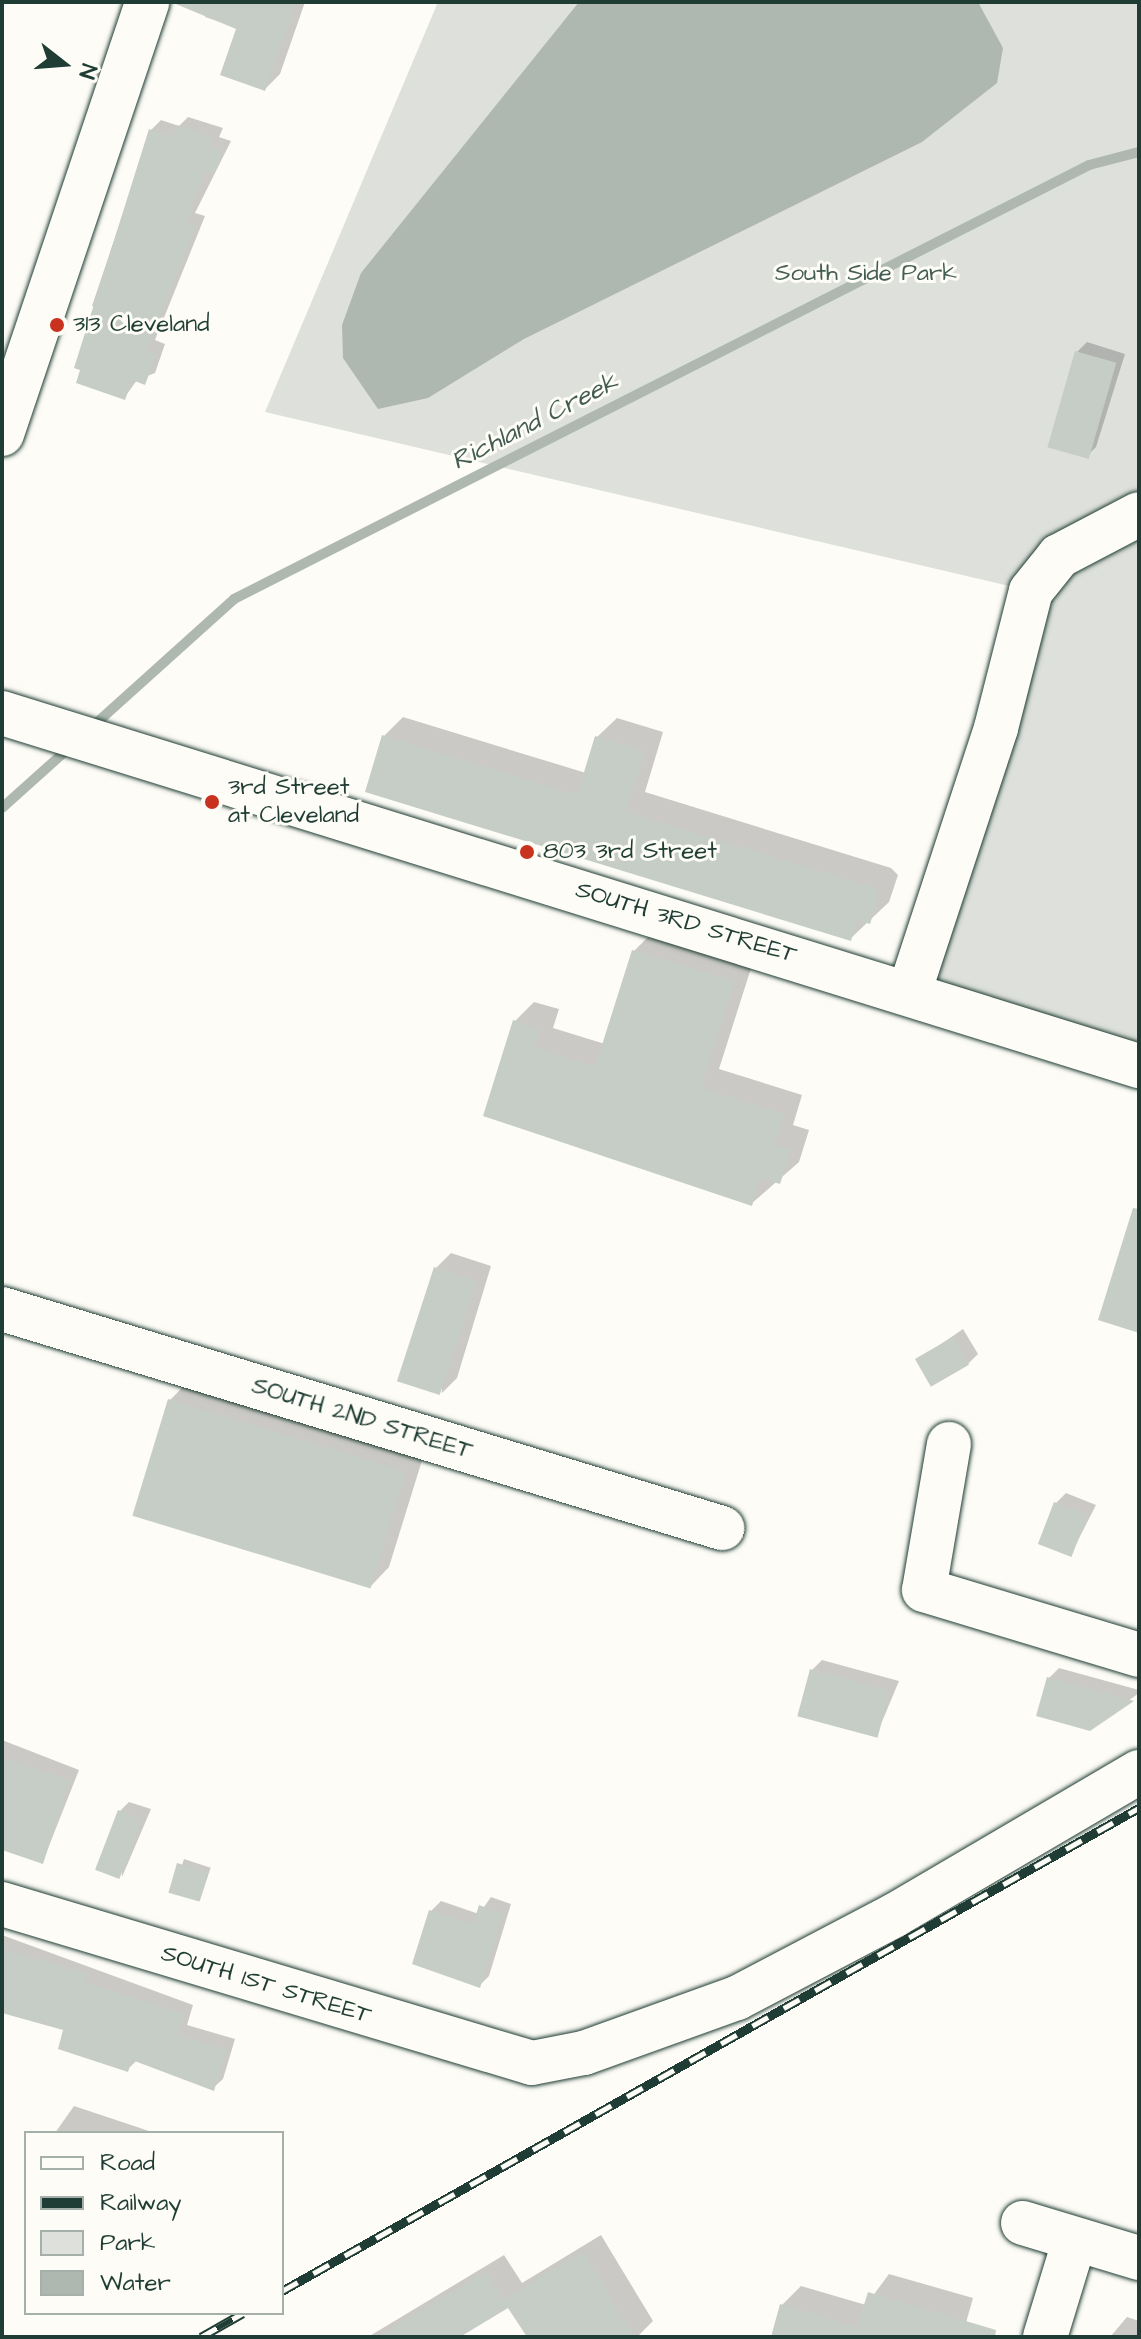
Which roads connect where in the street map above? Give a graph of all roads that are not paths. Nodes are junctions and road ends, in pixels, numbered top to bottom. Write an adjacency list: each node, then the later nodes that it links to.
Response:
1 (147, 2): 2 (street)
2 (2, 434)
3 (1139, 514): 5 (street)
4 (16, 717): 5 (street, SOUTH 3RD STREET)
5 (909, 993): 6 (street, SOUTH 3RD STREET)
6 (1139, 1066)
7 (2, 1309): 9 (street, SOUTH 2ND STREET)
8 (949, 1444): 10 (street)
9 (722, 1528)
10 (1139, 1655)
11 (1139, 1772): 12 (street, SOUTH 1ST STREET)
12 (2, 1904)
13 (1023, 2223): 14 (street)
14 (1075, 2239): 15 (street); 16 (street)
15 (1139, 2258)
16 (1045, 2337)

